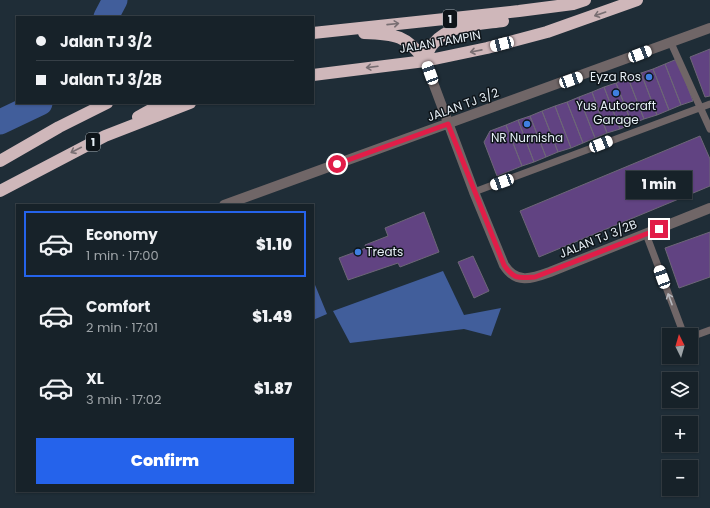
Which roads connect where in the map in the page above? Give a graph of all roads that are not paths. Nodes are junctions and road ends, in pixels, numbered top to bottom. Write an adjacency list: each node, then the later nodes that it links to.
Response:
1 (585, 0): 3 (highway, JALAN TAMPIN / 1)
2 (637, 0): 8 (highway, JALAN TAMPIN, one-way to 8)
3 (573, 4): 5 (highway, JALAN TAMPIN / 1, one-way to 3); 8 (highway)
4 (710, 28): 7 (street, JALAN TJ 3/2)
5 (314, 34)
6 (314, 34): 8 (highway)
7 (671, 43): 14 (lane); 15 (street, JALAN TJ 3/2)
8 (425, 60): 9 (highway, JALAN TAMPIN, one-way to 9); 15 (street)
9 (314, 75)
10 (105, 104): 18 (highway, 1)
11 (161, 104): 17 (highway)
12 (187, 104): 17 (highway, 1)
13 (710, 104): 14 (lane)
14 (700, 108): 16 (lane); 20 (lane)
15 (448, 124): 20 (street); 21 (street, JALAN TJ 3/2)
16 (710, 129)
17 (105, 136): 19 (highway, 1, one-way to 19)
18 (0, 161)
19 (0, 191)
20 (474, 192): 23 (street, JALAN TJ 3/2B)
21 (227, 204)
22 (710, 208): 23 (street, JALAN TJ 3/2B)
23 (646, 234): 24 (lane, one-way to 23)
24 (681, 328)
25 (710, 330): 26 (lane)
26 (698, 334)

